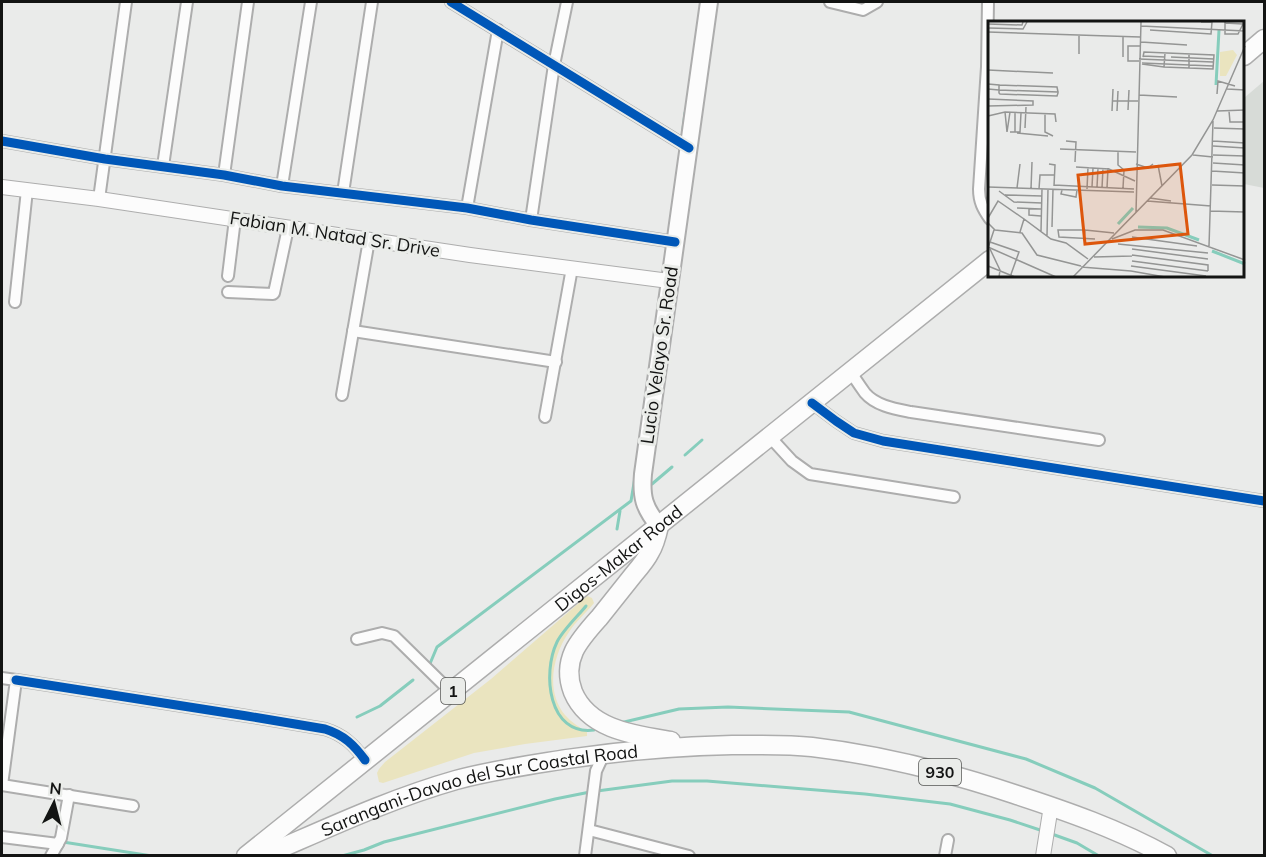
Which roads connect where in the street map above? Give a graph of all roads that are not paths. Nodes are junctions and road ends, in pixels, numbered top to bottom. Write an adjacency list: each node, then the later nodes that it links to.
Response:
1 (126, 2): 18 (street)
2 (187, 2): 19 (street)
3 (248, 2): 20 (street)
4 (311, 2): 21 (street)
5 (372, 2): 24 (street)
6 (451, 2): 12 (street)
7 (567, 2): 15 (street)
8 (708, 2): 17 (main road, Lucio Velayo Sr. Road)
9 (830, 2): 10 (street)
10 (877, 2)
11 (988, 2): 27 (street)
12 (498, 30): 15 (street); 26 (street)
13 (1264, 39): 14 (main road)
14 (1245, 55)
15 (554, 65): 17 (street); 29 (street)
16 (2, 141): 18 (street)
17 (689, 148): 32 (main road, Lucio Velayo Sr. Road)
18 (105, 159): 19 (street); 25 (street)
19 (163, 166): 20 (street)
20 (224, 175): 21 (street)
21 (282, 186): 24 (street)
22 (2, 187): 23 (street, Fabian M. Natad Sr. Drive)
23 (27, 190): 25 (street, Fabian M. Natad Sr. Drive); 38 (street)
24 (344, 193): 26 (street)
25 (99, 199): 28 (street, Fabian M. Natad Sr. Drive)
26 (467, 208): 29 (street)
27 (988, 216)
28 (235, 219): 30 (street, Fabian M. Natad Sr. Drive); 35 (street)
29 (531, 220): 32 (street)
30 (288, 228): 31 (street, Fabian M. Natad Sr. Drive); 37 (street)
31 (369, 240): 34 (street, Fabian M. Natad Sr. Drive); 39 (street)
32 (675, 242): 36 (main road, Lucio Velayo Sr. Road)
33 (988, 262): 41 (main road, Digos-Makar Road / 1)
34 (572, 268): 36 (street, Fabian M. Natad Sr. Drive); 40 (street)
35 (228, 276)
36 (669, 281): 49 (main road, Lucio Velayo Sr. Road)
37 (228, 292)
38 (15, 302)
39 (353, 331): 40 (street); 42 (street)
40 (556, 362): 44 (street)
41 (851, 372): 43 (main road, Digos-Makar Road / 1); 46 (street)
42 (342, 395)
43 (812, 403): 45 (main road, Digos-Makar Road / 1); 48 (street)
44 (545, 417)
45 (770, 437): 47 (street); 49 (main road, Digos-Makar Road / 1)
46 (1099, 440)
47 (954, 496)
48 (1264, 501)
49 (659, 526): 53 (main road, Digos-Makar Road / 1); 54 (main road, Sarangani-Davao del Sur Coastal Road / 930)
50 (357, 639): 53 (street)
51 (2, 678): 52 (street)
52 (16, 680): 56 (street); 57 (street)
53 (451, 692): 56 (main road, Digos-Makar Road / 1)
54 (700, 746): 55 (main road, Sarangani-Davao del Sur Coastal Road / 930); 60 (main road, Sarangani-Davao del Sur Coastal Road / 930)
55 (604, 754): 61 (street); 68 (main road, Sarangani-Davao del Sur Coastal Road / 930)
56 (365, 760): 67 (main road, Digos-Makar Road / 1)
57 (2, 785): 58 (street)
58 (69, 795): 59 (street); 64 (street)
59 (132, 806)
60 (1051, 806): 65 (street); 72 (main road, Sarangani-Davao del Sur Coastal Road / 930)
61 (589, 830): 69 (street); 70 (street)
62 (2, 837): 64 (street)
63 (948, 840): 71 (street)
64 (58, 844): 66 (street)
65 (1044, 851)
66 (51, 855)
67 (246, 855)
68 (262, 855)
69 (585, 855)
70 (689, 855)
71 (945, 855)
72 (1167, 855)

